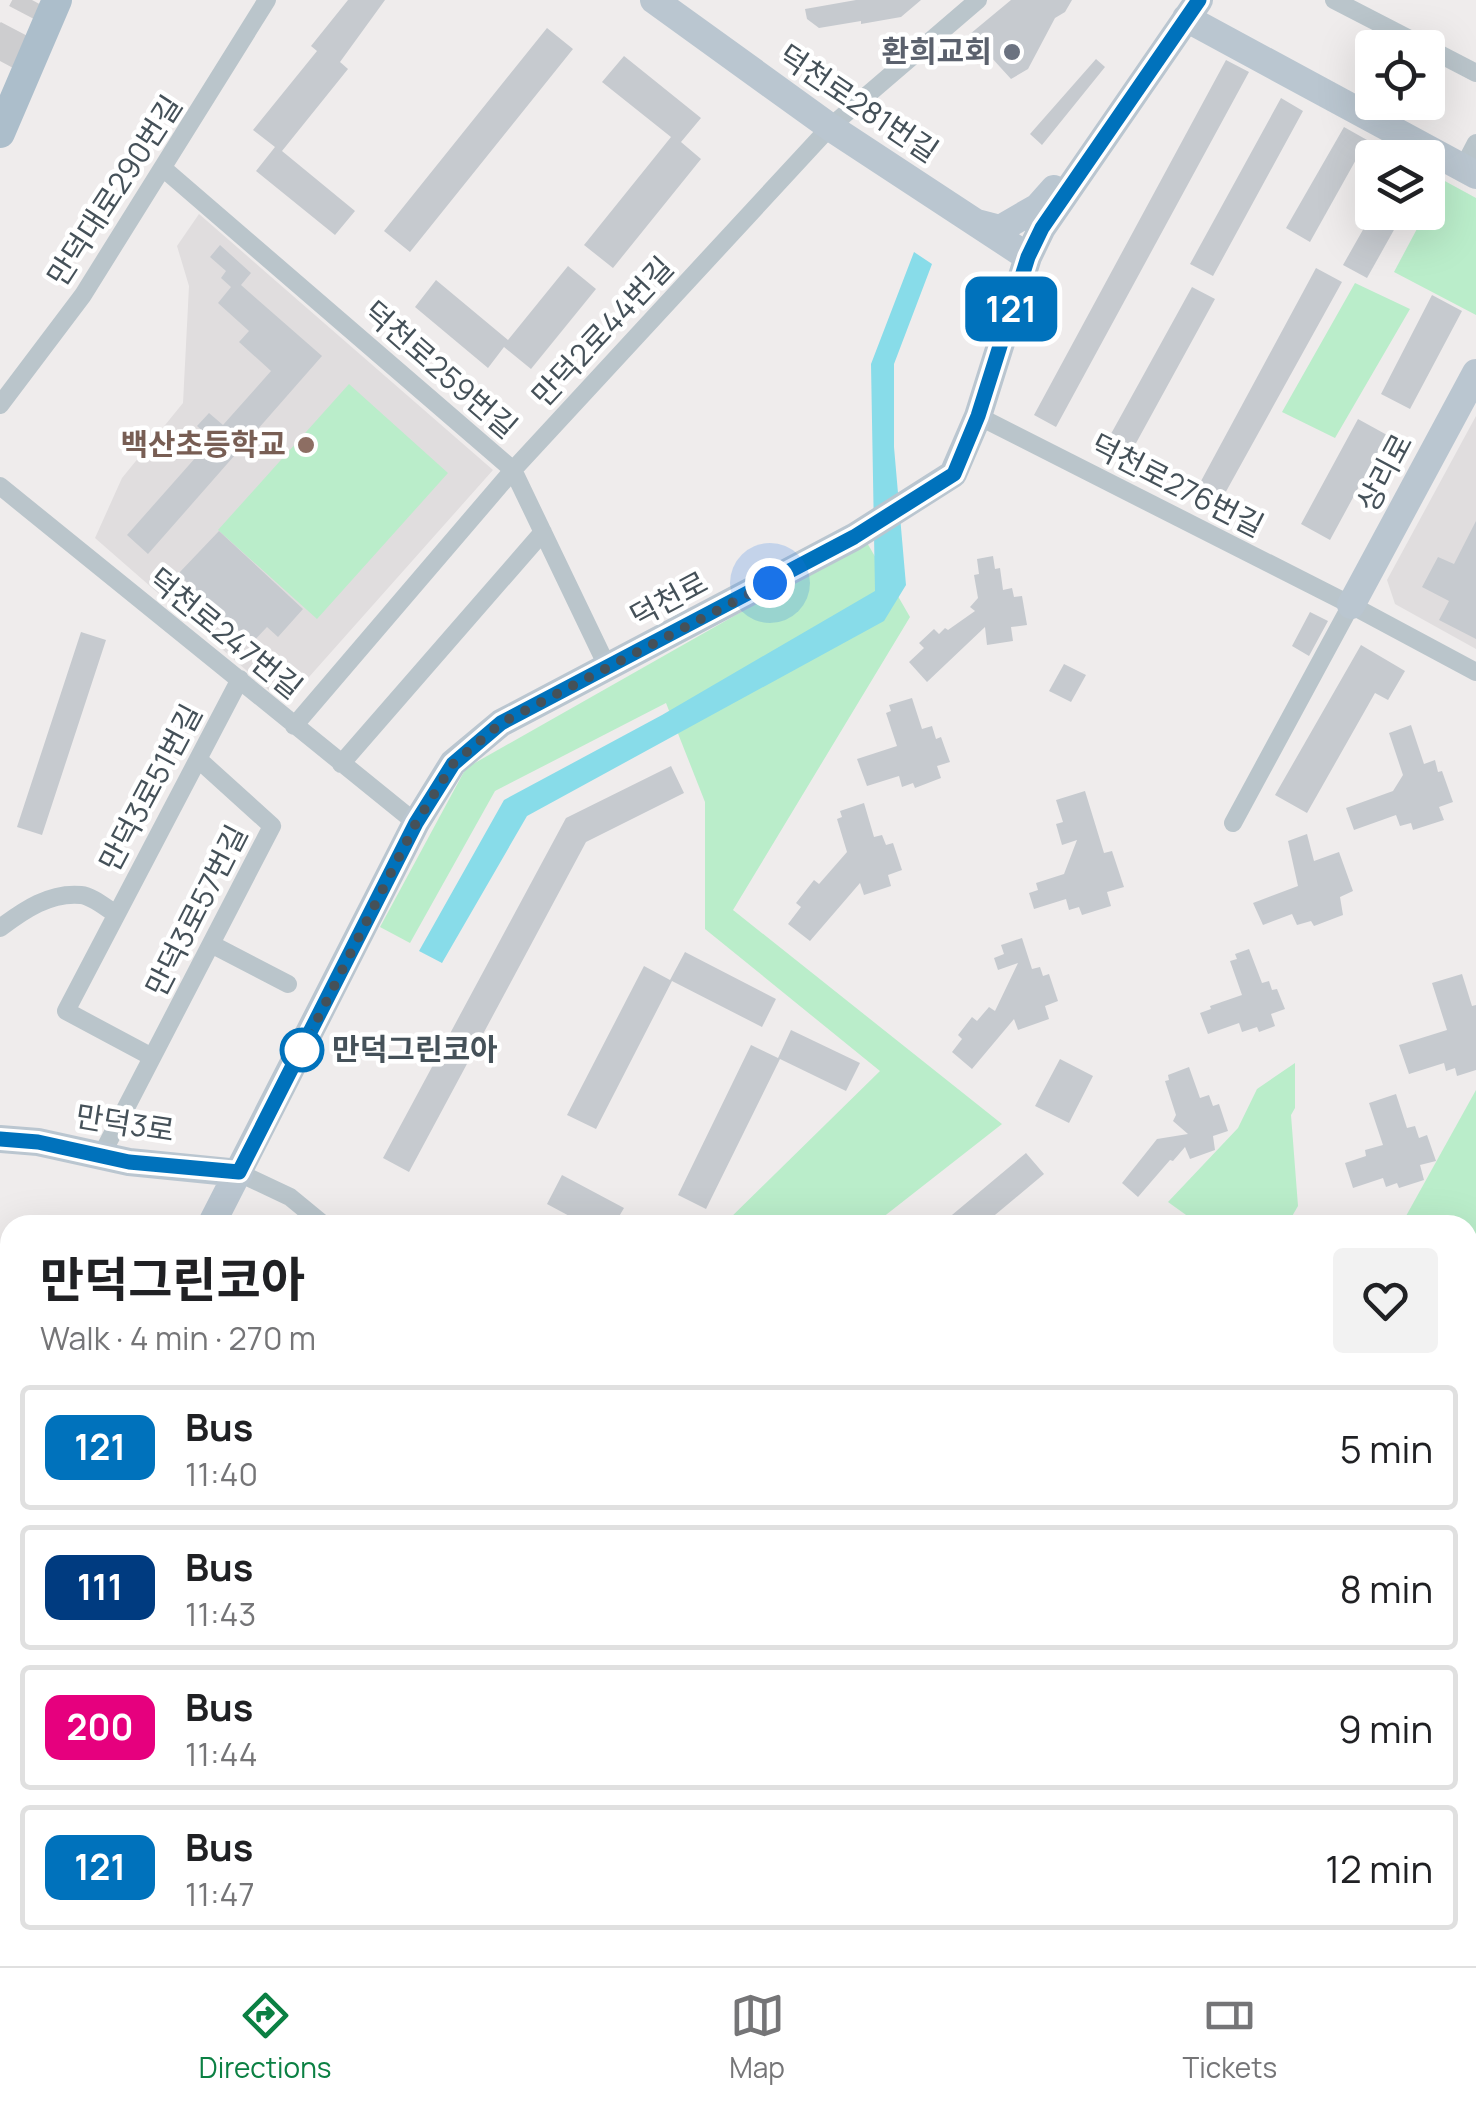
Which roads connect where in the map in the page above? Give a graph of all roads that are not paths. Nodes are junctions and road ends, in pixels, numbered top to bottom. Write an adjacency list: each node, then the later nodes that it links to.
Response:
1 (56, 0): 11 (main road)
2 (267, 0): 14 (street, 만덕대로290번길)
3 (654, 0): 10 (main road, 덕천로281번길)
4 (978, 0): 10 (street, 만덕2로44번길)
5 (1334, 0): 7 (street)
6 (1193, 9): 12 (main road, 덕천로); 13 (main road)
7 (1392, 30)
8 (1445, 57): 9 (street)
9 (1476, 73)
10 (830, 126): 15 (main road, 덕천로281번길); 20 (street, 만덕2로44번길)
11 (0, 133)
12 (1098, 142): 15 (main road); 16 (main road, 덕천로)
13 (1472, 162)
14 (164, 169): 18 (street, 만덕대로290번길); 20 (street, 덕천로259번길)
15 (976, 222): 16 (main road, 덕천로281번길)
16 (1028, 257): 19 (main road, 덕천로)
17 (1476, 373): 23 (main road, 상리로)
18 (0, 405)
19 (978, 416): 23 (street, 덕천로276번길); 24 (main road, 덕천로)
20 (514, 470): 22 (street, 덕천로259번길); 27 (street, 만덕2로44번길)
21 (0, 486): 26 (street, 덕천로247번길)
22 (544, 532): 24 (street, 덕천로259번길); 29 (street)
23 (1351, 605): 25 (street, 덕천로276번길); 31 (street)
24 (608, 668): 30 (main road, 덕천로)
25 (1476, 672)
26 (240, 679): 27 (street, 덕천로247번길); 28 (street, 만덕3로51번길)
27 (294, 726): 29 (street, 덕천로247번길)
28 (198, 759): 32 (street, 만덕3로51번길); 34 (street, 만덕3로57번길)
29 (341, 764): 30 (street, 덕천로247번길)
30 (416, 823): 39 (main road, 덕천로)
31 (1233, 823)
32 (116, 914): 33 (street, 만덕3로51번길); 36 (street)
33 (0, 928)
34 (211, 944): 35 (street); 36 (street, 만덕3로57번길)
35 (288, 984)
36 (152, 1057): 38 (street, 만덕3로57번길)
37 (0, 1139): 38 (main road, 만덕3로)
38 (101, 1156): 39 (main road, 만덕3로)
39 (239, 1172): 40 (main road, 덕천로); 41 (street)
40 (216, 1215)
41 (312, 1215)

